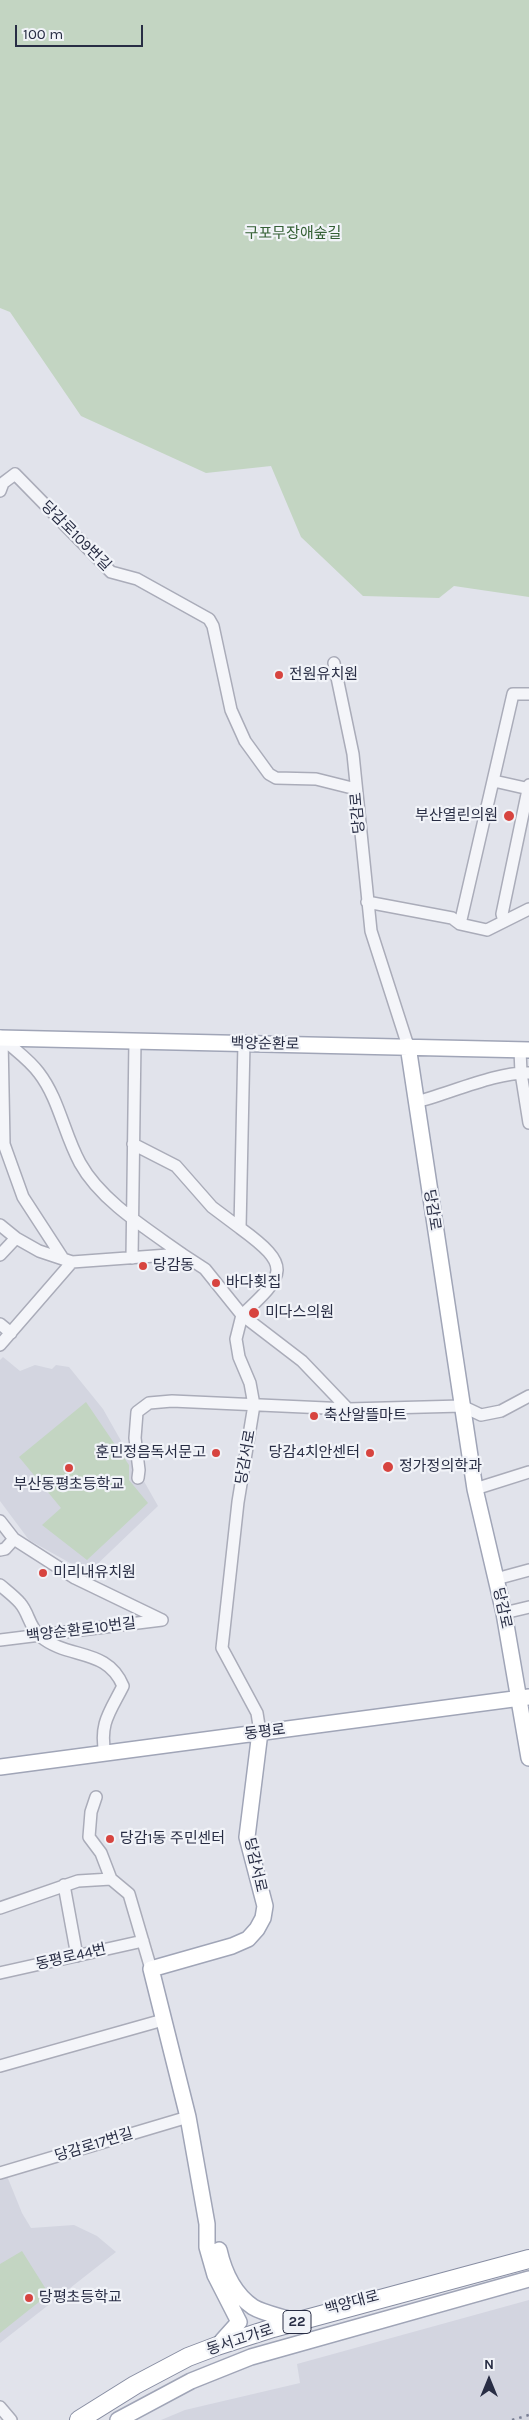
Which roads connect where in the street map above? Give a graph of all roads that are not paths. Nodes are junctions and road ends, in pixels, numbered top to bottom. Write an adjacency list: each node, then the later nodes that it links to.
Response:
1 (0, 491): 6 (street, 당감로109번길)
2 (334, 662): 6 (street, 당감로)
3 (529, 694): 4 (street)
4 (494, 781): 5 (street); 10 (street)
5 (529, 788): 9 (street)
6 (356, 789): 7 (street, 당감로)
7 (367, 902): 10 (street); 14 (street, 당감로)
8 (529, 909): 9 (street)
9 (504, 921): 10 (street)
10 (460, 924)
11 (1, 1038): 12 (main road, 백양순환로); 20 (street); 27 (street)
12 (135, 1040): 13 (main road, 백양순환로); 19 (street)
13 (244, 1044): 14 (main road, 백양순환로); 22 (street)
14 (408, 1046): 15 (main road, 백양순환로); 17 (main road, 당감로)
15 (525, 1050): 16 (street)
16 (525, 1072): 17 (street); 18 (street)
17 (416, 1102): 34 (main road, 당감로)
18 (529, 1123)
19 (134, 1144): 20 (street); 22 (street)
20 (132, 1218): 24 (street); 26 (street)
21 (0, 1224): 23 (street)
22 (240, 1228): 28 (street)
23 (16, 1238): 25 (street); 27 (street)
24 (182, 1254): 26 (street); 28 (street)
25 (0, 1255)
26 (132, 1258): 27 (street)
27 (67, 1260): 30 (street)
28 (242, 1315): 33 (street, 당감서로); 35 (street)
29 (0, 1324): 30 (street)
30 (11, 1333): 31 (street)
31 (0, 1345)
32 (529, 1396): 34 (street)
33 (254, 1405): 35 (street); 37 (street); 50 (street, 당감서로)
34 (462, 1406): 35 (street); 38 (main road, 당감로)
35 (348, 1409)
36 (529, 1472): 38 (street)
37 (138, 1478)
38 (475, 1489): 43 (main road, 당감로)
39 (0, 1521): 40 (street)
40 (14, 1540): 41 (street); 47 (street, 백양순환로10번길)
41 (0, 1550)
42 (529, 1570): 43 (street)
43 (496, 1579): 46 (main road, 당감로)
44 (0, 1585): 47 (street)
45 (529, 1607): 46 (street)
46 (504, 1613): 49 (main road, 당감로)
47 (39, 1635): 48 (street, 백양순환로10번길); 51 (street)
48 (0, 1640)
49 (524, 1698): 50 (main road, 동평로); 52 (main road, 당감로)
50 (260, 1732): 51 (main road, 동평로); 60 (main road, 당감서로)
51 (105, 1754): 53 (main road, 동평로)
52 (529, 1758)
53 (0, 1767)
54 (96, 1797): 55 (street)
55 (111, 1879): 56 (street); 58 (street)
56 (64, 1884): 57 (street); 59 (street)
57 (0, 1908)
58 (143, 1941): 59 (street, 동평로44번); 60 (street)
59 (77, 1956): 61 (street, 동평로44번)
60 (151, 1969): 62 (main road)
61 (0, 1973)
62 (163, 2020): 63 (street); 64 (main road)
63 (0, 2066)
64 (188, 2117): 65 (street, 당감로17번길); 66 (main road)
65 (0, 2173)
66 (207, 2224): 71 (main road); 72 (main road)
67 (529, 2255): 71 (main road, 백양대로)
68 (529, 2259): 76 (highway, 동서고가로 / 22)
69 (529, 2270): 77 (highway, 동서고가로 / 22)
70 (529, 2279): 78 (main road, 백양대로)
71 (291, 2320): 72 (main road, 백양대로)
72 (222, 2341): 75 (main road, 백양대로)
73 (0, 2407): 74 (street)
74 (11, 2420)
75 (73, 2420)
76 (79, 2420)
77 (98, 2420)
78 (118, 2420)

